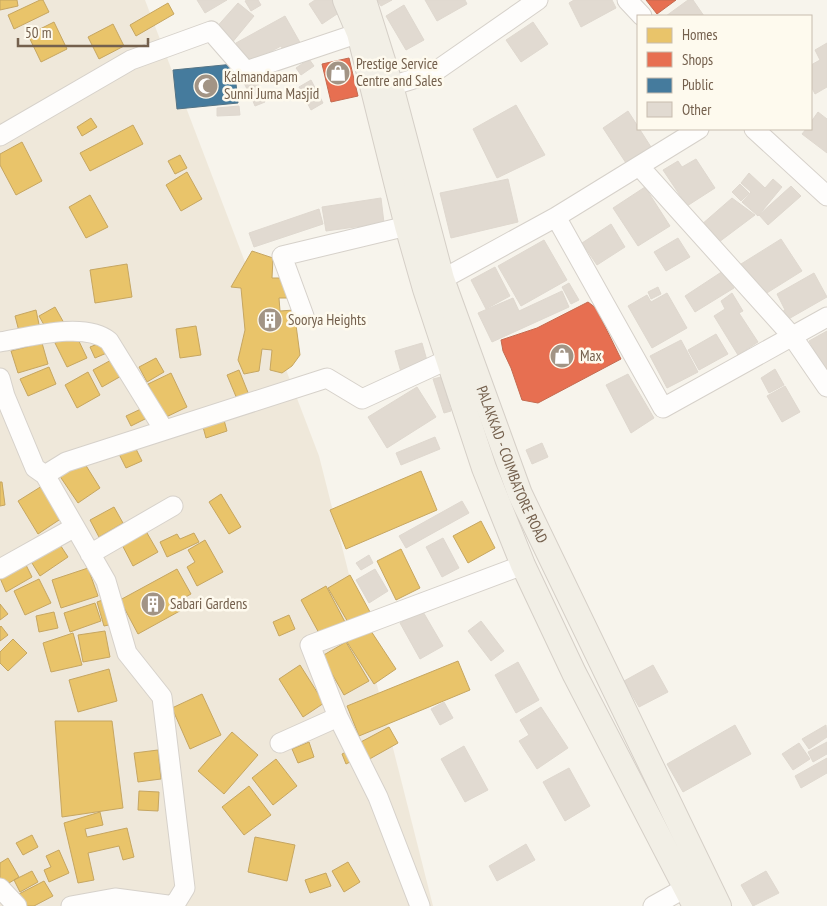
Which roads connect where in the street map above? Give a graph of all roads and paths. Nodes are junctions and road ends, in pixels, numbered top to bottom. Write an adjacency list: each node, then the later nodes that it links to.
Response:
1 (345, 0): 6 (main road, PALAKKAD - COIMBATORE ROAD)
2 (364, 0): 7 (main road, PALAKKAD - COIMBATORE ROAD)
3 (538, 0): 7 (street)
4 (627, 0): 5 (street)
5 (641, 15)
6 (359, 33): 10 (street); 14 (main road, PALAKKAD - COIMBATORE ROAD)
7 (391, 86): 15 (main road, PALAKKAD - COIMBATORE ROAD)
8 (698, 130): 11 (street)
9 (755, 130): 12 (street)
10 (0, 136)
11 (639, 166): 13 (street); 18 (street)
12 (827, 196)
13 (556, 216): 15 (street); 18 (street)
14 (407, 226): 15 (main road, PALAKKAD - COIMBATORE ROAD); 16 (street)
15 (433, 284): 20 (main road, PALAKKAD - COIMBATORE ROAD); 24 (main road, PALAKKAD - COIMBATORE ROAD)
16 (304, 316)
17 (827, 317): 18 (street)
18 (792, 336): 22 (street)
19 (0, 342): 23 (street)
20 (448, 359): 23 (street); 25 (main road, PALAKKAD - COIMBATORE ROAD)
21 (0, 378): 26 (street)
22 (827, 387)
23 (164, 430): 26 (street)
24 (508, 461): 25 (main road); 35 (main road, PALAKKAD - COIMBATORE ROAD)
25 (484, 468): 30 (main road, PALAKKAD - COIMBATORE ROAD)
26 (45, 475): 28 (street)
27 (173, 506): 29 (street)
28 (75, 528): 29 (street); 31 (street)
29 (90, 554): 38 (street)
30 (523, 566): 32 (street); 35 (main road, PALAKKAD - COIMBATORE ROAD)
31 (0, 569)
32 (338, 717): 33 (street); 39 (street)
33 (280, 743)
34 (0, 888): 36 (street)
35 (695, 891): 40 (street); 41 (main road, PALAKKAD - COIMBATORE ROAD)
36 (16, 906)
37 (71, 906): 38 (street)
38 (174, 906)
39 (420, 906)
40 (654, 906)
41 (719, 906)

